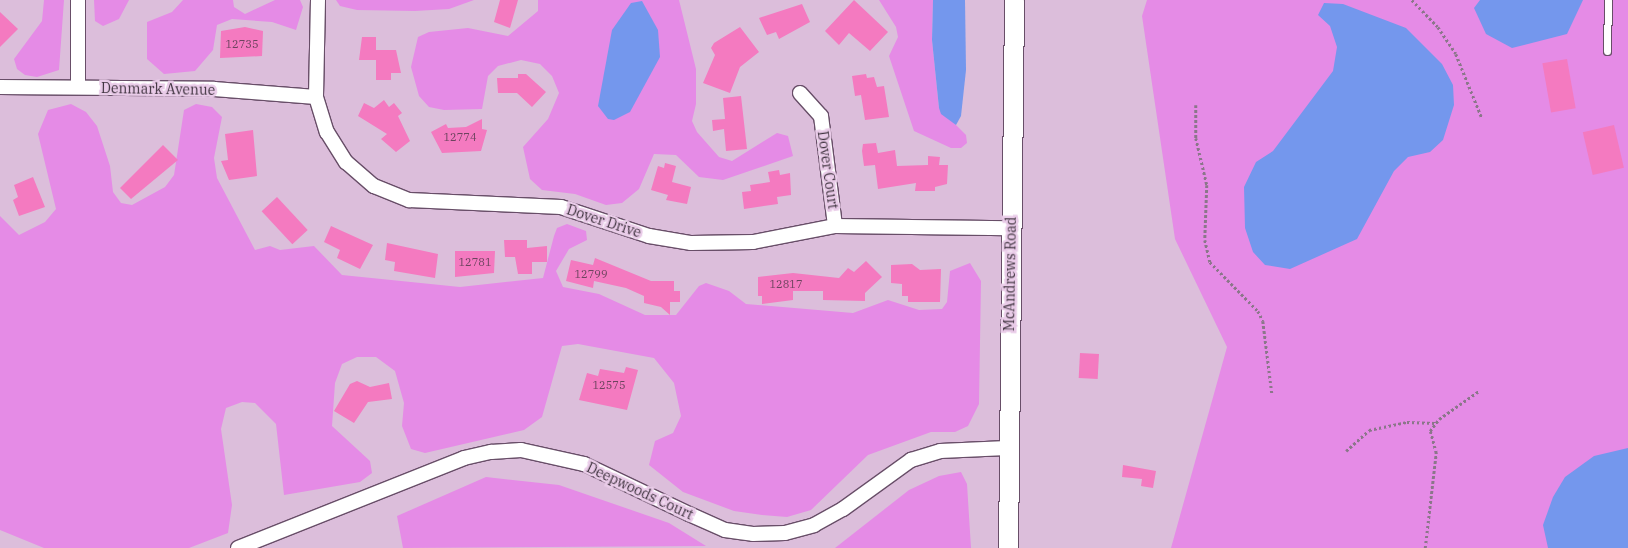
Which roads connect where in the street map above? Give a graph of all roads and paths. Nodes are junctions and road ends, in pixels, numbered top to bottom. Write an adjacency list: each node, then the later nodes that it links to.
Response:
1 (78, 0): 8 (street)
2 (318, 0): 10 (street, Dover Drive)
3 (1014, 0): 14 (main road, McAndrews Road)
4 (1412, 0): 12 (path)
5 (1608, 0): 6 (lane)
6 (1607, 52)
7 (0, 87): 8 (street, Denmark Avenue)
8 (78, 87): 10 (street, Denmark Avenue)
9 (800, 93): 13 (street, Dover Court)
10 (316, 97): 13 (street, Dover Drive)
11 (1196, 105): 16 (path)
12 (1482, 118)
13 (835, 226): 14 (street, Dover Drive)
14 (1010, 228): 18 (main road, McAndrews Road)
15 (1479, 391): 17 (path)
16 (1272, 393)
17 (1436, 423): 19 (path); 22 (path)
18 (1007, 448): 20 (street, Deepwoods Court); 21 (main road, McAndrews Road)
19 (1346, 451)
20 (238, 548)
21 (1008, 548)
22 (1425, 548)

